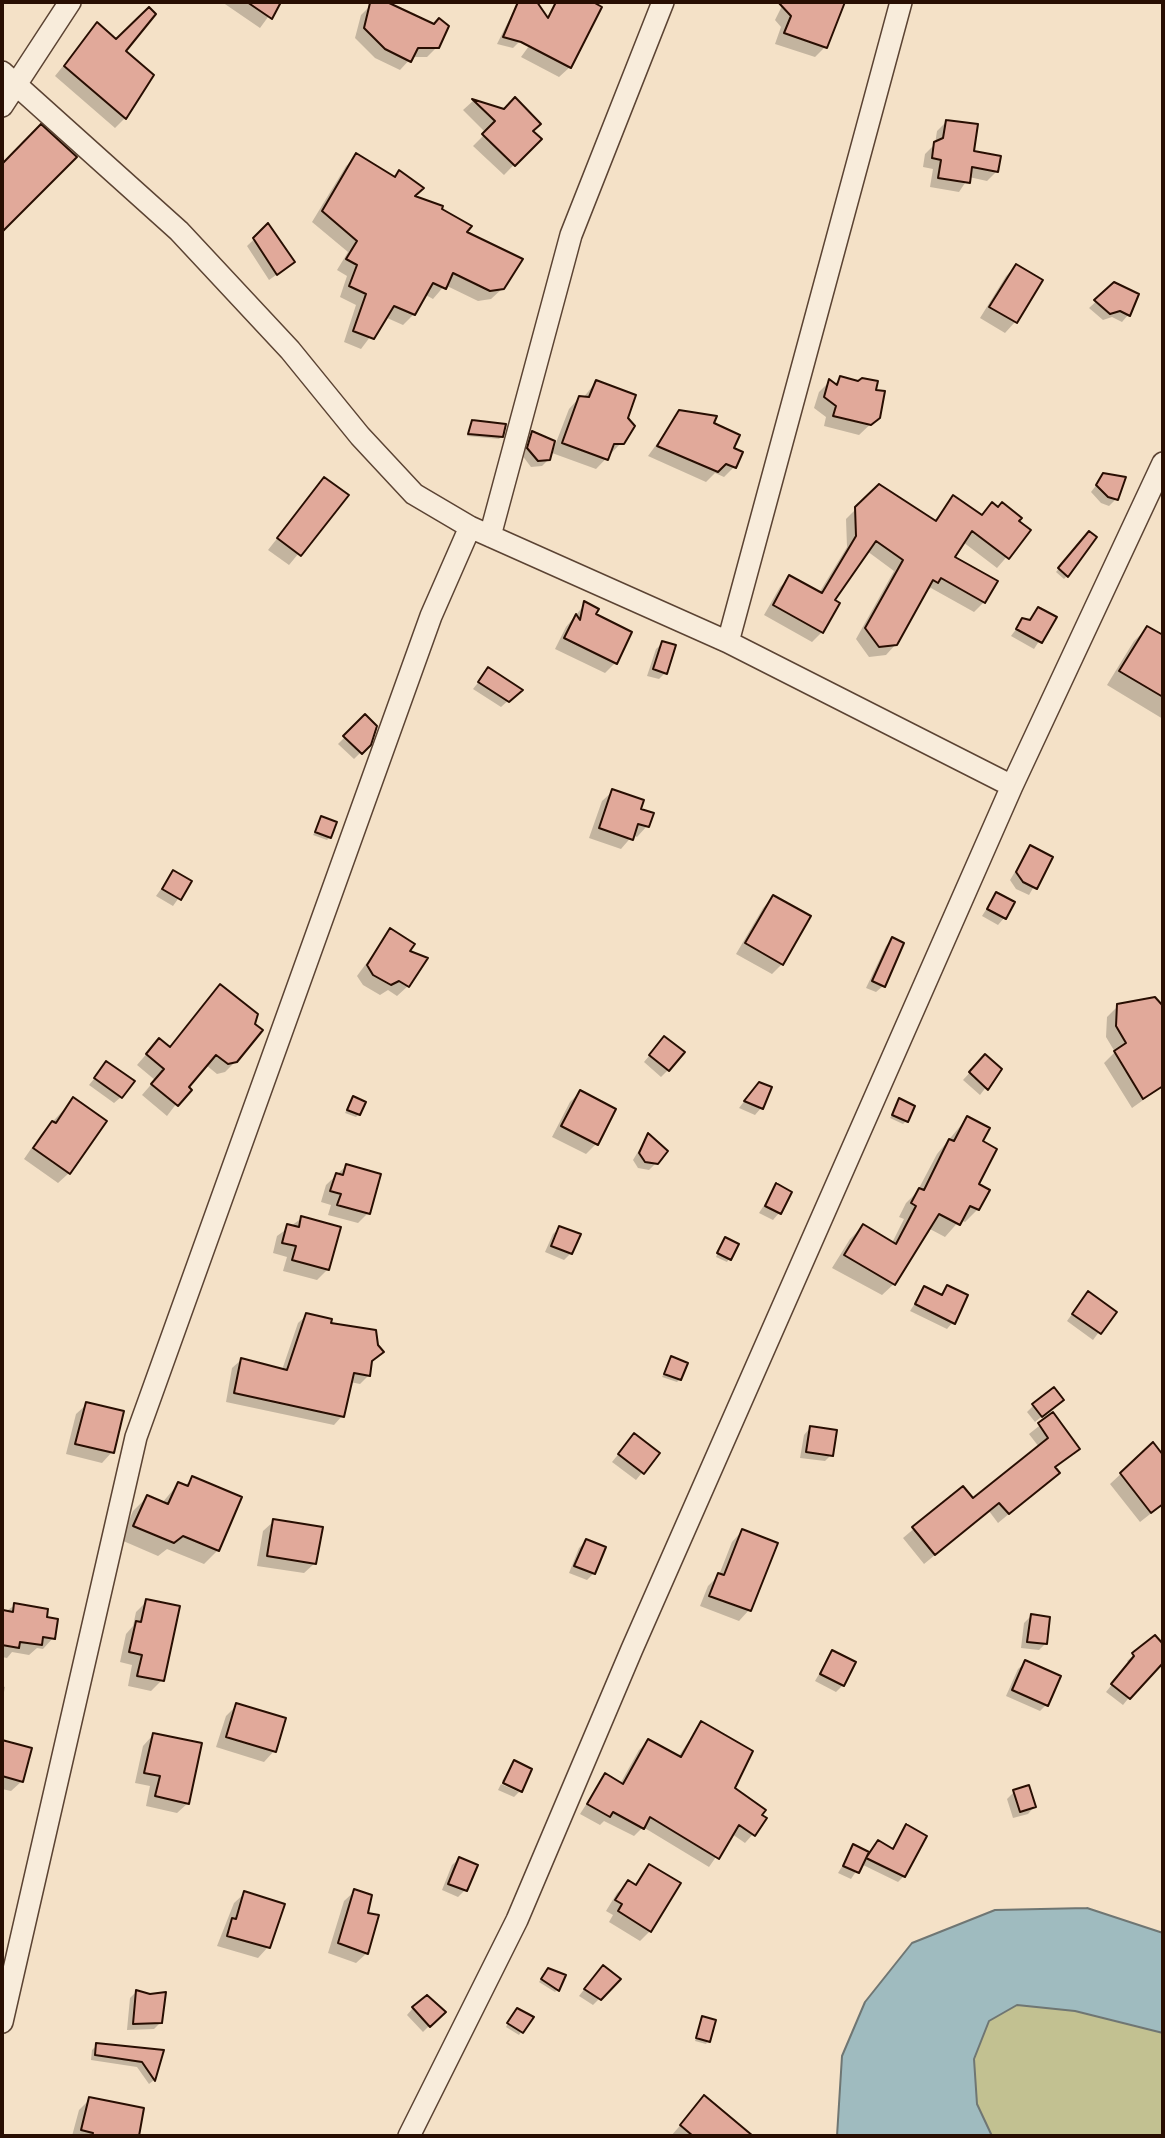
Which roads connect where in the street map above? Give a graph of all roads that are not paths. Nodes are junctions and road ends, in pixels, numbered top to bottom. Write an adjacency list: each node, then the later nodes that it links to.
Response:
1 (69, 2): 4 (street)
2 (663, 2): 8 (street)
3 (901, 2): 9 (street)
4 (9, 79): 5 (street); 7 (street)
5 (2, 106)
6 (1163, 463): 10 (street)
7 (470, 527): 8 (street); 11 (street)
8 (490, 536): 9 (street)
9 (728, 642): 10 (street)
10 (1012, 786): 12 (street)
11 (2, 2022)
12 (409, 2136)

